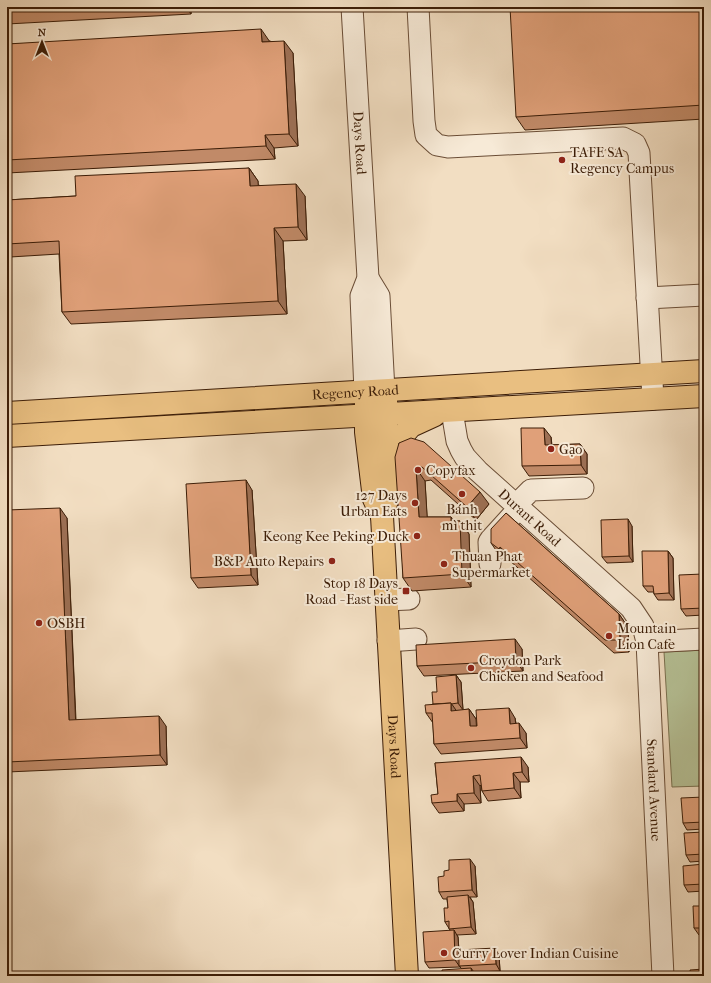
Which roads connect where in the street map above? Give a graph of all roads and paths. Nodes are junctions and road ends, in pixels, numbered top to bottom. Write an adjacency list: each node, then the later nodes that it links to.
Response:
1 (352, 7): 7 (street, Days Road)
2 (418, 7): 4 (street)
3 (704, 295): 4 (street)
4 (647, 298): 6 (street)
5 (704, 371): 6 (main road, Regency Road)
6 (651, 374): 7 (main road, Regency Road); 9 (street)
7 (375, 392): 11 (main road, Regency Road); 12 (main road, Days Road)
8 (704, 396): 9 (main road, Regency Road)
9 (653, 399): 10 (main road, Regency Road)
10 (447, 411): 12 (main road, Regency Road); 14 (main road); 16 (street, Durant Road)
11 (7, 413)
12 (377, 415): 13 (main road, Regency Road); 14 (main road, Days Road); 17 (main road, Days Road)
13 (7, 436)
14 (388, 462): 17 (main road, Days Road)
15 (583, 488): 16 (street)
16 (518, 506): 18 (street); 21 (street, Durant Road)
17 (382, 516): 20 (main road, Days Road)
18 (490, 564)
19 (409, 599): 20 (street)
20 (386, 600): 24 (main road, Days Road)
21 (631, 608): 25 (street, Standard Avenue)
22 (416, 639): 24 (street)
23 (704, 639): 25 (street)
24 (388, 641): 26 (main road, Days Road)
25 (647, 642): 27 (street, Standard Avenue)
26 (407, 976)
27 (663, 976)

